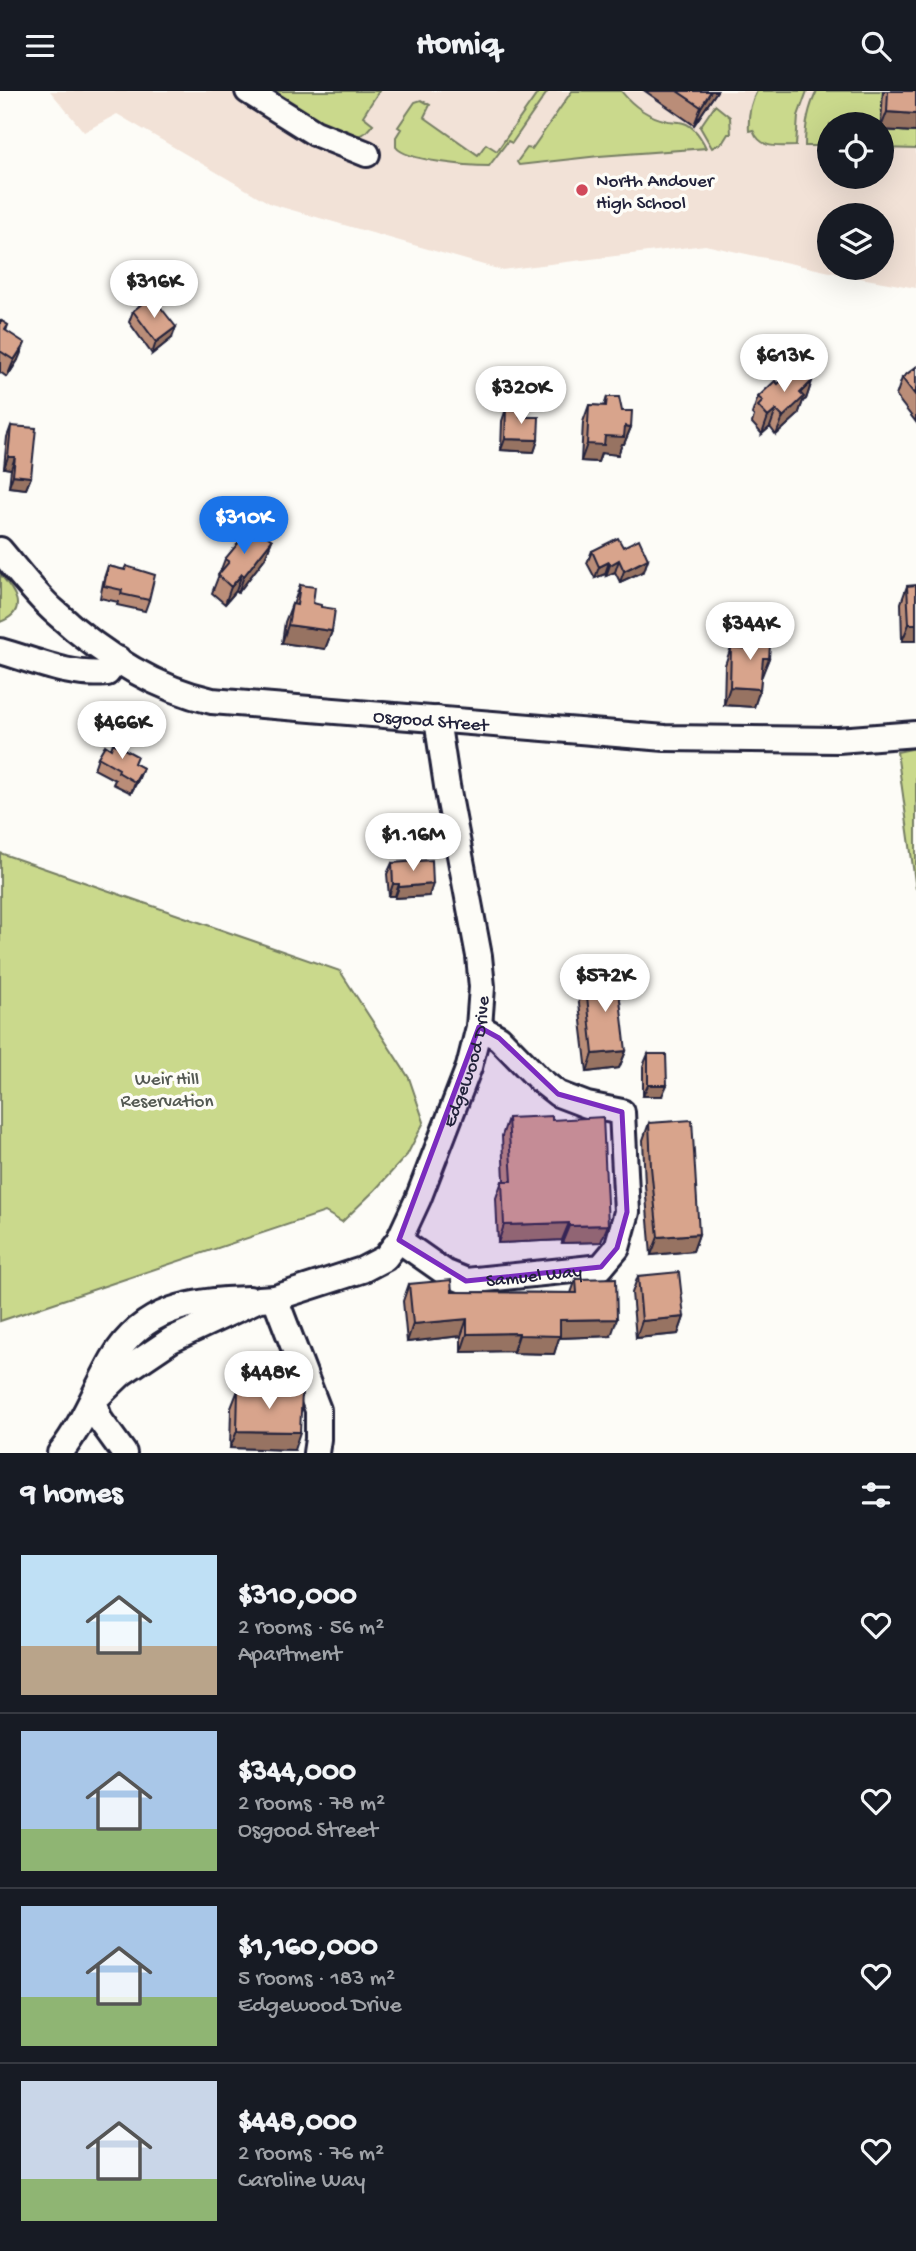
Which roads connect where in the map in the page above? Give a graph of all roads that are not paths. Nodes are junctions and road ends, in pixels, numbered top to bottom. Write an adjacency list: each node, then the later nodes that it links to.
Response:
1 (248, 91): 2 (street)
2 (367, 154)
3 (0, 550): 5 (street, Osgood Street)
4 (0, 651): 5 (street)
5 (118, 659): 6 (street, Osgood Street)
6 (437, 719): 7 (street, Osgood Street); 8 (street, Edgewood Drive)
7 (916, 734)
8 (479, 1027): 9 (street, Edgewood Drive); 9 (street, Samuel Way)
9 (400, 1240): 10 (street, Edgewood Drive)
10 (267, 1298): 11 (street, Edgewood Drive); 14 (street)
11 (93, 1401): 12 (street, Edgewood Drive); 13 (street)
12 (60, 1453)
13 (124, 1453)
14 (316, 1453)

